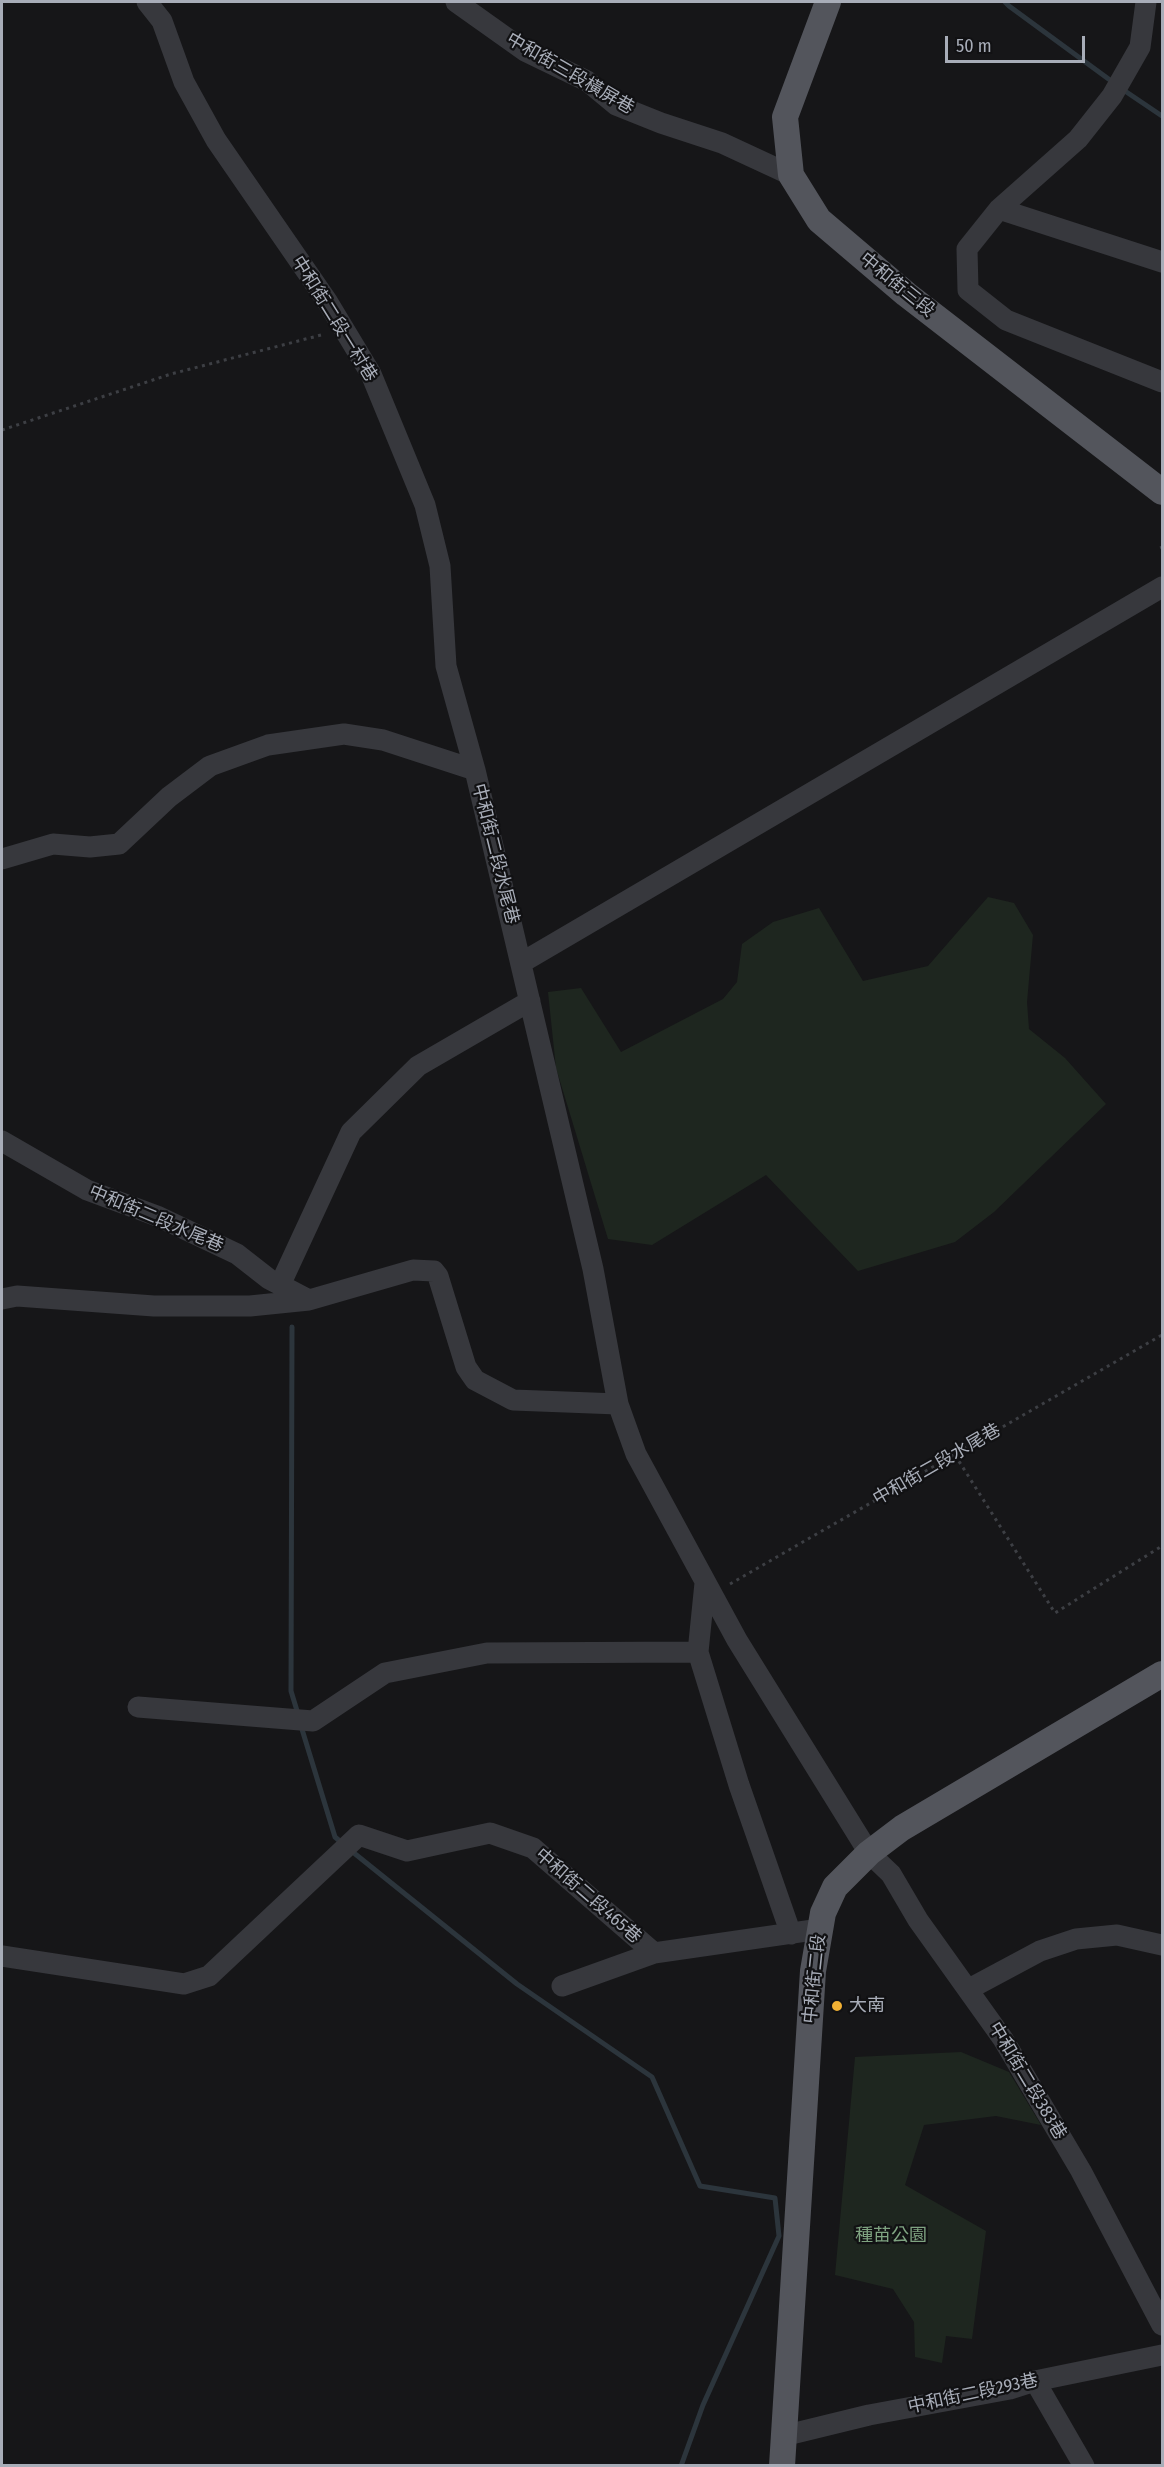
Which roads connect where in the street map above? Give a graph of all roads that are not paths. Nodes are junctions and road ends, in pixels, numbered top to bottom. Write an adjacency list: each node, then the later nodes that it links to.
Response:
1 (147, 2): 11 (street, 中和街二段一村巷)
2 (456, 2): 5 (street, 中和街三段橫屏巷)
3 (828, 2): 5 (main road, 中和街三段)
4 (1146, 2): 6 (street)
5 (791, 175): 9 (main road, 中和街三段)
6 (999, 209): 7 (street); 8 (street)
7 (1162, 262)
8 (1162, 382)
9 (1162, 492)
10 (1162, 587): 13 (street)
11 (475, 770): 12 (street, 中和街二段水尾巷); 13 (street, 中和街二段水尾巷)
12 (2, 859)
13 (521, 963): 14 (street, 中和街二段水尾巷)
14 (530, 1001): 16 (street); 19 (street, 中和街二段水尾巷)
15 (2, 1141): 16 (street, 中和街二段水尾巷)
16 (280, 1285): 18 (street, 中和街二段水尾巷)
17 (2, 1299): 18 (street)
18 (309, 1300): 19 (street)
19 (618, 1404): 20 (street, 中和街二段水尾巷)
20 (708, 1589): 21 (street); 24 (street, 中和街二段水尾巷)
21 (698, 1652): 23 (street); 26 (street)
22 (1162, 1674): 24 (main road, 中和街二段)
23 (138, 1707)
24 (869, 1853): 25 (main road, 中和街二段); 31 (street, 中和街二段383巷)
25 (820, 1929): 26 (street, 中和街二段465巷); 35 (main road, 中和街二段)
26 (791, 1934): 28 (street, 中和街二段465巷)
27 (1162, 1945): 31 (street)
28 (654, 1953): 29 (street, 中和街二段465巷); 30 (street)
29 (2, 1956)
30 (562, 1986)
31 (969, 1989): 32 (street, 中和街二段383巷)
32 (1162, 2325)
33 (1162, 2355): 34 (street, 中和街二段293巷)
34 (1035, 2381): 35 (street, 中和街二段293巷); 37 (street)
35 (783, 2436): 36 (main road, 中和街二段)
36 (782, 2466)
37 (1084, 2466)

